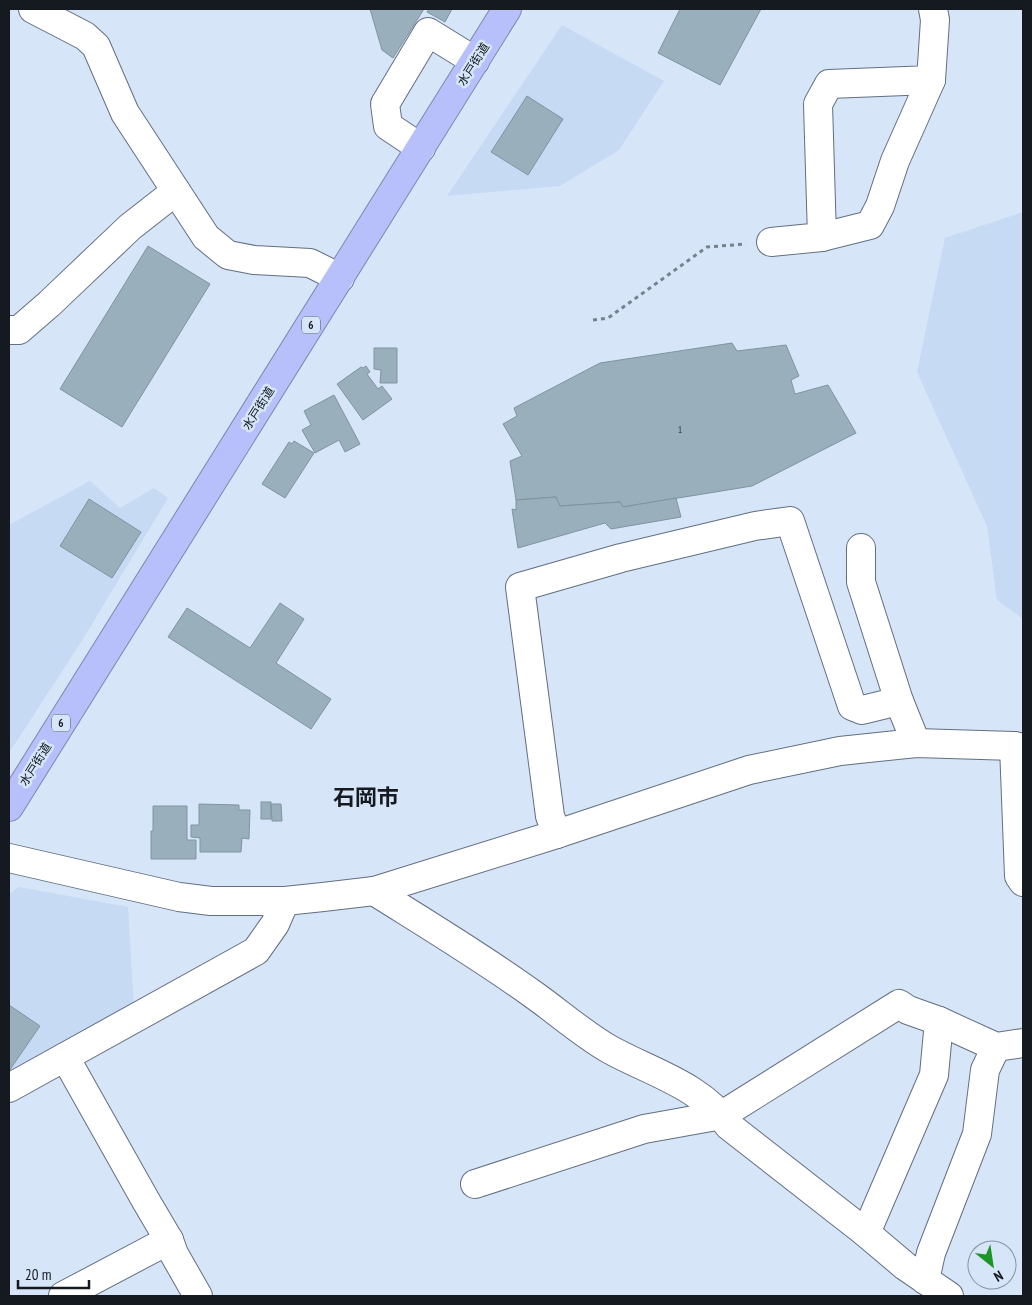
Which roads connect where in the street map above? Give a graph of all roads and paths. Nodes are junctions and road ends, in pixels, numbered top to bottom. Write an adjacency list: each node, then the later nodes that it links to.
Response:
1 (33, 9): 7 (street)
2 (507, 9): 4 (highway, 水戸街道 / 6)
3 (933, 9): 5 (street)
4 (475, 61): 6 (highway, 水戸街道 / 6); 6 (street)
5 (931, 80): 8 (street); 8 (street)
6 (421, 148): 10 (highway, 水戸街道 / 6)
7 (176, 191): 10 (street); 12 (street)
8 (822, 237): 9 (street)
9 (771, 242): 11 (path)
10 (340, 278): 17 (highway, 水戸街道 / 6)
11 (593, 320)
12 (9, 330)
13 (861, 548): 14 (street)
14 (899, 701): 15 (street); 18 (street)
15 (916, 744): 16 (street); 18 (street)
16 (1019, 747): 20 (street)
17 (9, 807)
18 (557, 834): 21 (street)
19 (9, 858): 22 (street)
20 (1023, 882)
21 (374, 891): 22 (street); 28 (street)
22 (285, 901): 26 (street)
23 (939, 1021): 25 (street); 28 (street); 30 (street)
24 (1023, 1043): 25 (street)
25 (996, 1047): 32 (street)
26 (65, 1057): 27 (street); 31 (street)
27 (9, 1088)
28 (722, 1115): 29 (street); 30 (street)
29 (475, 1184)
30 (866, 1233): 32 (street)
31 (169, 1240): 33 (street); 34 (street)
32 (925, 1280): 35 (street)
33 (63, 1296)
34 (198, 1296)
35 (949, 1296)

